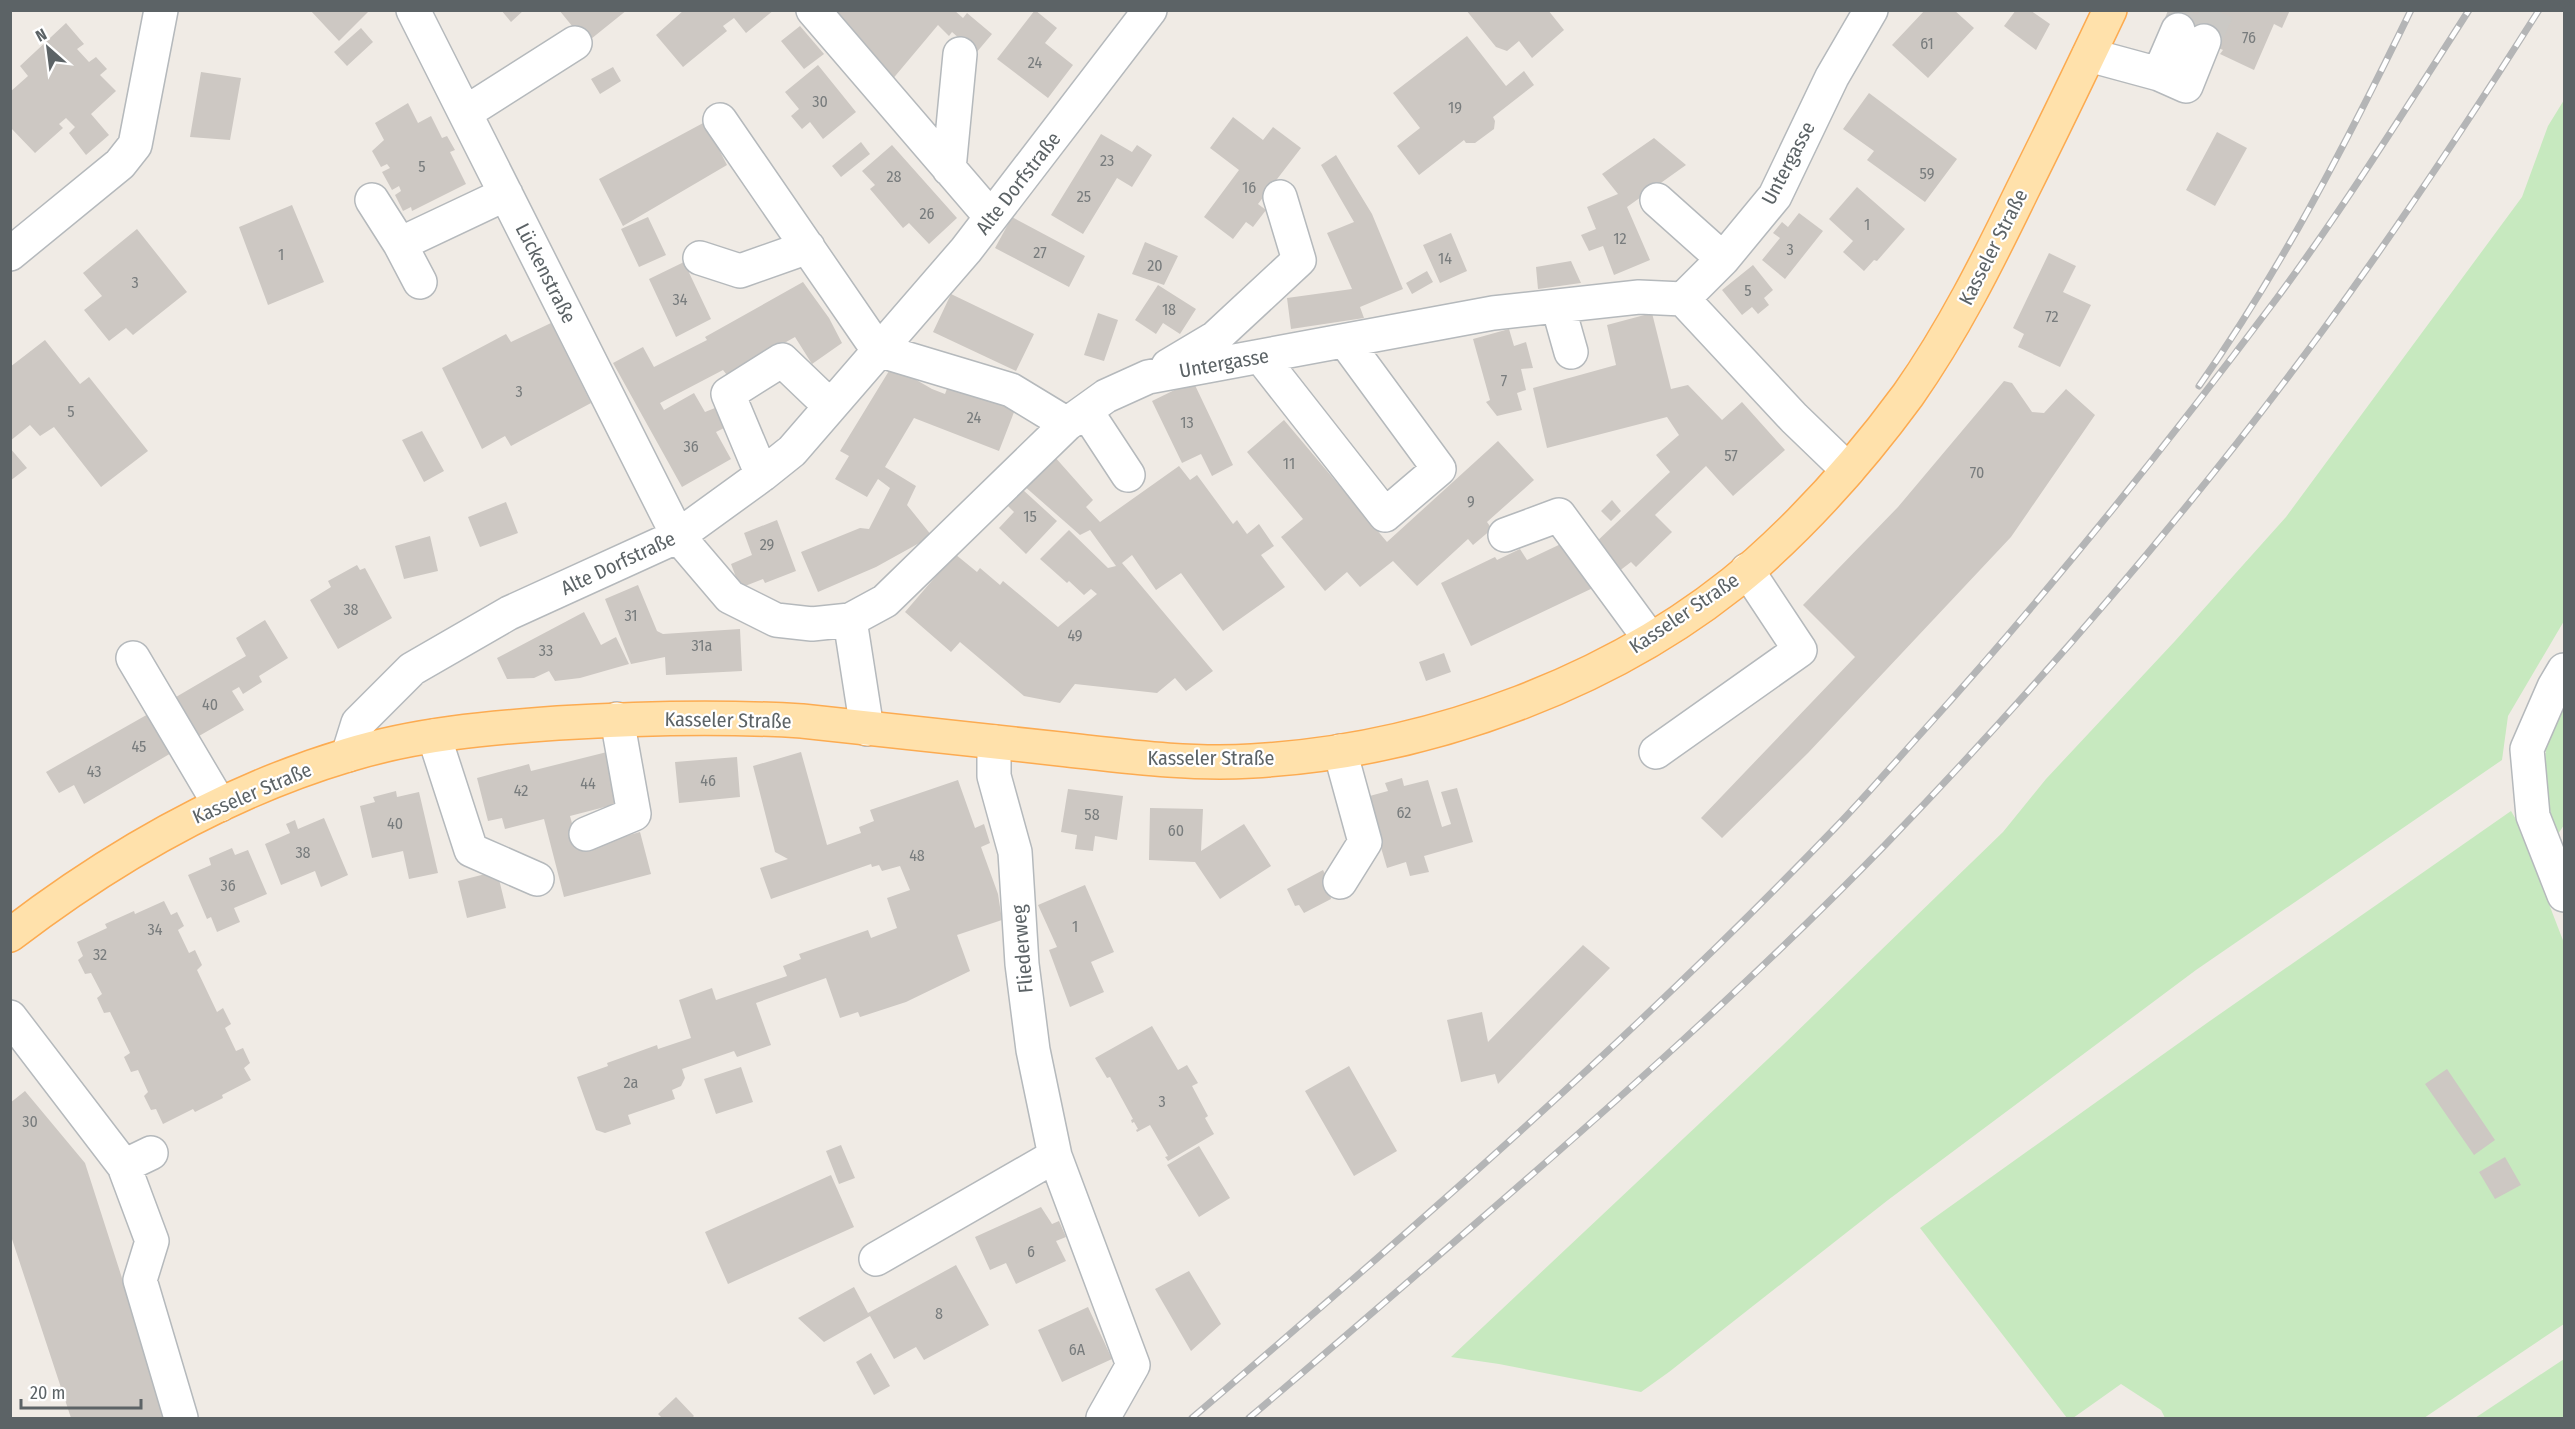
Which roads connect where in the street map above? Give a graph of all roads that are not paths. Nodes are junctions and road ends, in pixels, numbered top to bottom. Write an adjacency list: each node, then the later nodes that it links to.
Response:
1 (160, 10): 21 (street)
2 (413, 10): 11 (street, Lückenstraße)
3 (813, 10): 13 (street)
4 (1150, 10): 18 (street, Alte Dorfstraße)
5 (1871, 10): 23 (street, Untergasse)
6 (2110, 10): 10 (main road, Kasseler Straße)
7 (2191, 36): 10 (street)
8 (575, 43): 11 (street)
9 (960, 54): 13 (street)
10 (2089, 55): 34 (main road, Kasseler Straße)
11 (465, 113): 14 (street, Lückenstraße)
12 (720, 120): 20 (street)
13 (949, 169): 18 (street)
14 (506, 194): 19 (street); 38 (street, Lückenstraße)
15 (1280, 197): 31 (street)
16 (372, 200): 19 (street)
17 (1657, 200): 23 (street)
18 (991, 217): 28 (street, Alte Dorfstraße)
19 (400, 244): 24 (street)
20 (808, 247): 22 (street); 28 (street)
21 (10, 254)
22 (700, 258)
23 (1723, 259): 25 (street, Untergasse)
24 (420, 282)
25 (1683, 299): 26 (street, Untergasse); 34 (street)
26 (1558, 306): 27 (street, Untergasse); 29 (street)
27 (1346, 340): 30 (street, Untergasse); 30 (street)
28 (878, 350): 32 (street, Alte Dorfstraße); 33 (street)
29 (1571, 352)
30 (1261, 357): 31 (street, Untergasse)
31 (1148, 377): 33 (street, Untergasse)
32 (829, 405): 36 (street, Alte Dorfstraße); 36 (street)
33 (1076, 417): 35 (street); 40 (street, Untergasse)
34 (1848, 470): 39 (main road, Kasseler Straße)
35 (1128, 474)
36 (762, 475): 38 (street, Alte Dorfstraße)
37 (1505, 535): 41 (street)
38 (678, 536): 40 (street, Untergasse); 50 (street, Alte Dorfstraße)
39 (1748, 570): 41 (main road, Kasseler Straße); 49 (street)
40 (850, 620): 45 (street)
41 (1650, 639): 48 (main road, Kasseler Straße)
42 (133, 658): 51 (street)
43 (2565, 670): 55 (street)
44 (617, 719): 45 (main road, Kasseler Straße); 46 (main road, Kasseler Straße); 52 (street)
45 (867, 729): 47 (main road, Kasseler Straße)
46 (434, 736): 50 (main road, Kasseler Straße); 53 (street)
47 (994, 742): 48 (main road, Kasseler Straße); 58 (street, Fliederweg)
48 (1340, 751): 54 (street)
49 (1656, 752)
50 (348, 755): 51 (main road, Kasseler Straße)
51 (219, 805): 56 (main road, Kasseler Straße)
52 (586, 834)
53 (537, 879)
54 (1340, 882)
55 (2565, 895)
56 (10, 935)
57 (15, 1030): 60 (street)
58 (1055, 1156): 59 (street); 61 (street, Fliederweg)
59 (876, 1259)
60 (181, 1419)
61 (1103, 1419)

